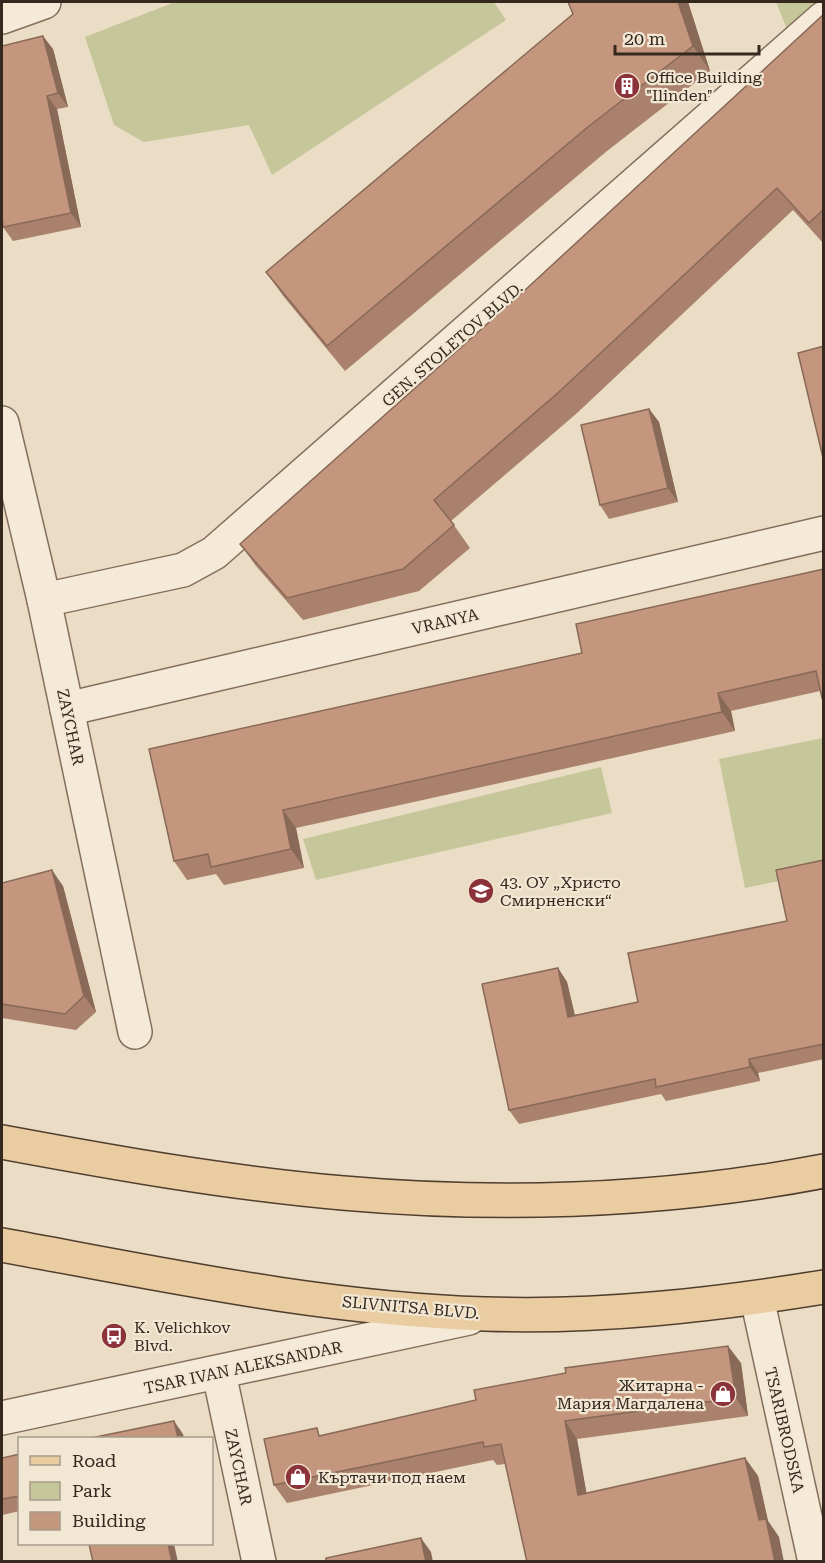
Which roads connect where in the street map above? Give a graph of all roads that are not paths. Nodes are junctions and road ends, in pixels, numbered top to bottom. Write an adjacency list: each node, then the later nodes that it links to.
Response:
1 (44, 2): 2 (street)
2 (2, 17)
3 (824, 18): 6 (street, GEN. STOLETOV BLVD.)
4 (2, 423): 6 (street, ZAYCHAR)
5 (824, 533): 7 (street, VRANYA)
6 (44, 600): 7 (street, ZAYCHAR)
7 (67, 709): 8 (street, ZAYCHAR)
8 (135, 1032)
9 (2, 1142): 10 (main road)
10 (824, 1171)
11 (2, 1245): 14 (main road, SLIVNITSA BLVD.)
12 (824, 1287): 13 (main road, SLIVNITSA BLVD.)
13 (757, 1298): 14 (main road, SLIVNITSA BLVD.); 18 (street, TSARIBRODSKA)
14 (484, 1314): 15 (street, TSAR IVAN ALEKSANDAR)
15 (219, 1373): 16 (street, TSAR IVAN ALEKSANDAR); 17 (street, ZAYCHAR)
16 (2, 1418)
17 (259, 1562)
18 (815, 1562)

